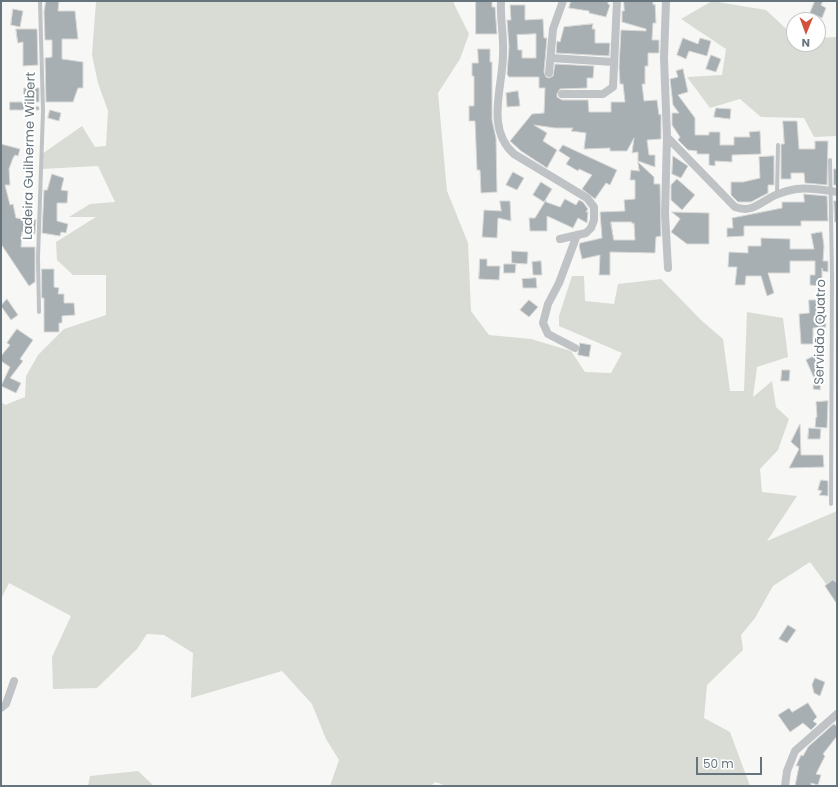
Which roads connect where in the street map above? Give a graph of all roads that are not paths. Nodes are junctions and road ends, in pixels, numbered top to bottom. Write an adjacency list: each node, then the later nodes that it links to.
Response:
1 (40, 1): 18 (lane, Ladeira Guilherme Wilbert)
2 (501, 1): 15 (street)
3 (563, 1): 6 (street)
4 (617, 1): 7 (street)
5 (666, 1): 10 (street)
6 (551, 58): 7 (street); 8 (street)
7 (613, 62): 9 (street)
8 (549, 73)
9 (562, 94)
10 (667, 137): 14 (street); 17 (street)
11 (778, 145): 14 (lane)
12 (830, 160): 13 (lane, Servidão Quatro)
13 (834, 191): 14 (street); 20 (lane, Servidão Quatro)
14 (777, 194)
15 (577, 235): 16 (street); 19 (street)
16 (560, 239)
17 (668, 268)
18 (39, 312)
19 (575, 348)
20 (830, 504)
21 (14, 681): 22 (street)
22 (1, 708)
23 (837, 714): 24 (street)
24 (785, 786)

